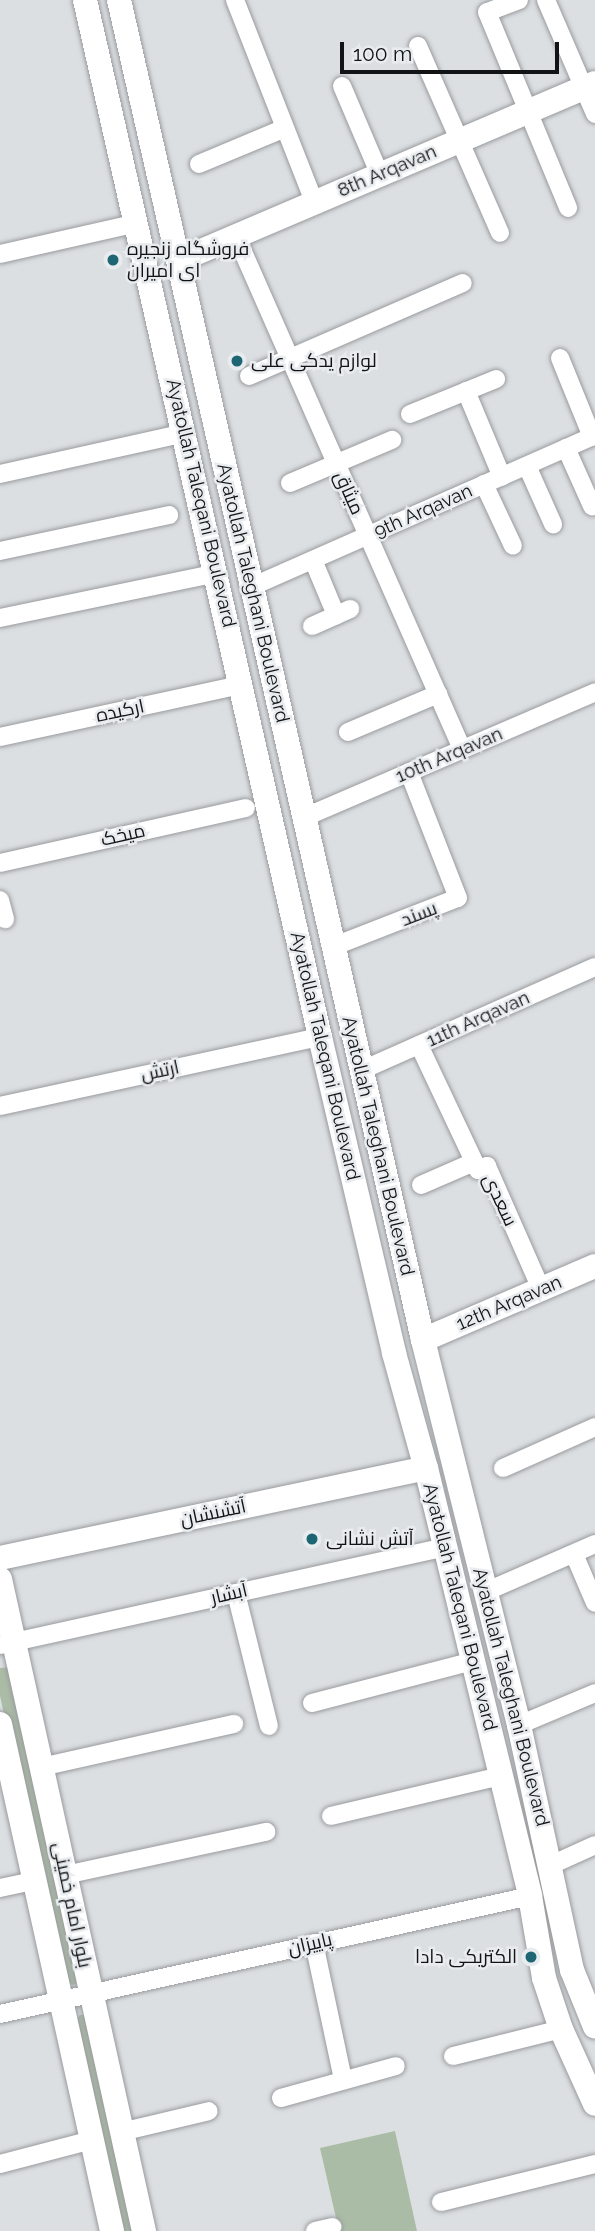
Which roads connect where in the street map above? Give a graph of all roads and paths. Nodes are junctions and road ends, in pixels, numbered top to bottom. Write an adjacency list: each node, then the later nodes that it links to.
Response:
1 (85, 0): 17 (street, Ayatollah Taleqani Boulevard)
2 (118, 0): 21 (street)
3 (235, 0): 11 (street)
4 (519, 0): 9 (street)
5 (546, 0): 7 (street)
6 (418, 46): 12 (street)
7 (589, 85): 9 (street, 8th Arqavan); 10 (street)
8 (342, 86): 14 (street)
9 (528, 111): 12 (street, 8th Arqavan); 16 (street)
10 (595, 114)
11 (285, 128): 13 (street); 15 (street)
12 (461, 140): 14 (street, 8th Arqavan); 18 (street)
13 (199, 164)
14 (380, 175): 15 (street, 8th Arqavan)
15 (314, 202): 19 (street, 8th Arqavan)
16 (568, 208)
17 (138, 223): 20 (street); 29 (street, Ayatollah Taleqani Boulevard)
18 (500, 233)
19 (236, 236): 21 (street, 8th Arqavan); 23 (street, میثاق)
20 (0, 254)
21 (180, 260): 47 (street, Ayatollah Taleghani Boulevard)
22 (463, 283): 23 (street)
23 (290, 358): 25 (street); 33 (street, میثاق)
24 (560, 358): 30 (street)
25 (249, 376)
26 (496, 379): 27 (street)
27 (466, 391): 28 (street); 36 (street)
28 (410, 414)
29 (185, 433): 35 (street); 46 (street, Ayatollah Taleqani Boulevard)
30 (593, 436): 32 (street, 9th Arqavan)
31 (392, 440): 33 (street)
32 (566, 448): 34 (street, 9th Arqavan); 39 (street)
33 (336, 464): 37 (street); 42 (street, میثاق)
34 (527, 466): 36 (street, 9th Arqavan); 41 (street)
35 (0, 474)
36 (502, 477): 38 (street, 9th Arqavan)
37 (290, 483)
38 (484, 484): 42 (street, 9th Arqavan); 43 (street)
39 (592, 506)
40 (169, 515): 44 (street)
41 (552, 524)
42 (368, 536): 45 (street, 9th Arqavan); 52 (street, میثاق)
43 (513, 546)
44 (0, 551)
45 (313, 560): 47 (street, 9th Arqavan); 49 (street)
46 (217, 573): 48 (street); 50 (street, Ayatollah Taleqani Boulevard)
47 (251, 587): 57 (street, Ayatollah Taleghani Boulevard)
48 (0, 618)
49 (312, 626)
50 (241, 685): 54 (street, ارکیده); 58 (street, Ayatollah Taleqani Boulevard)
51 (595, 692): 55 (street, 10th Arqavan)
52 (438, 694): 53 (street); 55 (street, میثاق)
53 (348, 733)
54 (0, 737)
55 (462, 749): 56 (street, 10th Arqavan)
56 (409, 772): 60 (street, 10th Arqavan); 64 (street, پسند)
57 (294, 773): 58 (street); 60 (street, Ayatollah Taleghani Boulevard)
58 (262, 778): 66 (street, Ayatollah Taleqani Boulevard)
59 (246, 808): 61 (street, میخک)
60 (303, 818): 64 (street, Ayatollah Taleghani Boulevard)
61 (0, 863)
62 (0, 900): 63 (street)
63 (5, 919)
64 (332, 947): 68 (street, Ayatollah Taleghani Boulevard)
65 (595, 967): 67 (street, 11th Arqavan)
66 (320, 1037): 69 (street, ارتش); 76 (street, Ayatollah Taleqani Boulevard)
67 (419, 1045): 68 (street, 11th Arqavan); 70 (street, سعدی)
68 (360, 1071): 74 (street, Ayatollah Taleghani Boulevard)
69 (0, 1106)
70 (474, 1162): 71 (street); 73 (street, سعدی)
71 (421, 1185)
72 (595, 1265): 73 (street, 12th Arqavan)
73 (541, 1289): 74 (street, 12th Arqavan)
74 (423, 1340): 78 (street, Ayatollah Taleghani Boulevard)
75 (595, 1427): 77 (street)
76 (426, 1468): 79 (street, Ayatollah Taleqani Boulevard); 83 (street, آتشنشان)
77 (503, 1468)
78 (465, 1509): 79 (street); 85 (street, Ayatollah Taleghani Boulevard)
79 (437, 1516): 81 (street, Ayatollah Taleqani Boulevard)
80 (595, 1544): 82 (street)
81 (444, 1547): 86 (street, آبشار); 89 (street, Ayatollah Taleqani Boulevard)
82 (574, 1554): 85 (street); 87 (street)
83 (0, 1558)
84 (0, 1579): 88 (street, بلوار امام خمینی)
85 (485, 1592): 94 (street, Ayatollah Taleghani Boulevard)
86 (236, 1593): 88 (street, آبشار); 95 (street)
87 (595, 1604)
88 (7, 1644): 96 (street, بلوار امام خمینی)
89 (473, 1661): 91 (street); 98 (street, Ayatollah Taleqani Boulevard)
90 (595, 1693): 94 (street)
91 (312, 1703)
92 (0, 1724): 97 (street, بلوار امام خمینی)
93 (234, 1724): 96 (street)
94 (519, 1725): 102 (street, Ayatollah Taleghani Boulevard)
95 (270, 1726)
96 (41, 1767): 103 (street, بلوار امام خمینی)
97 (5, 1773): 104 (street, بلوار امام خمینی)
98 (500, 1776): 99 (street); 106 (street, Ayatollah Taleqani Boulevard)
99 (331, 1816)
100 (266, 1832): 103 (street)
101 (595, 1846): 102 (street)
102 (551, 1865): 109 (street, Ayatollah Taleghani Boulevard)
103 (65, 1875): 108 (street, بلوار امام خمینی)
104 (34, 1881): 105 (street); 110 (street, بلوار امام خمینی)
105 (0, 1888)
106 (530, 1896): 107 (street, پاییزان); 113 (street, Ayatollah Taleqani Boulevard)
107 (314, 1942): 108 (street, پاییزان); 116 (street)
108 (91, 1994): 110 (street, پاییزان); 120 (street, بلوار امام خمینی)
109 (589, 1996): 112 (street, Ayatollah Taleghani Boulevard)
110 (62, 2000): 111 (street, پاییزان); 121 (street, بلوار امام خمینی)
111 (0, 2014)
112 (595, 2027)
113 (561, 2029): 114 (street); 118 (street, Ayatollah Taleqani Boulevard)
114 (453, 2056)
115 (396, 2066): 116 (street)
116 (343, 2080): 117 (street)
117 (281, 2098)
118 (595, 2104)
119 (209, 2111): 120 (street)
120 (121, 2132): 127 (street, بلوار امام خمینی)
121 (92, 2140): 122 (street); 126 (street, بلوار امام خمینی)
122 (0, 2164)
123 (595, 2164): 124 (street)
124 (441, 2202)
125 (333, 2227): 128 (street)
126 (112, 2231)
127 (144, 2231)
128 (315, 2231)

